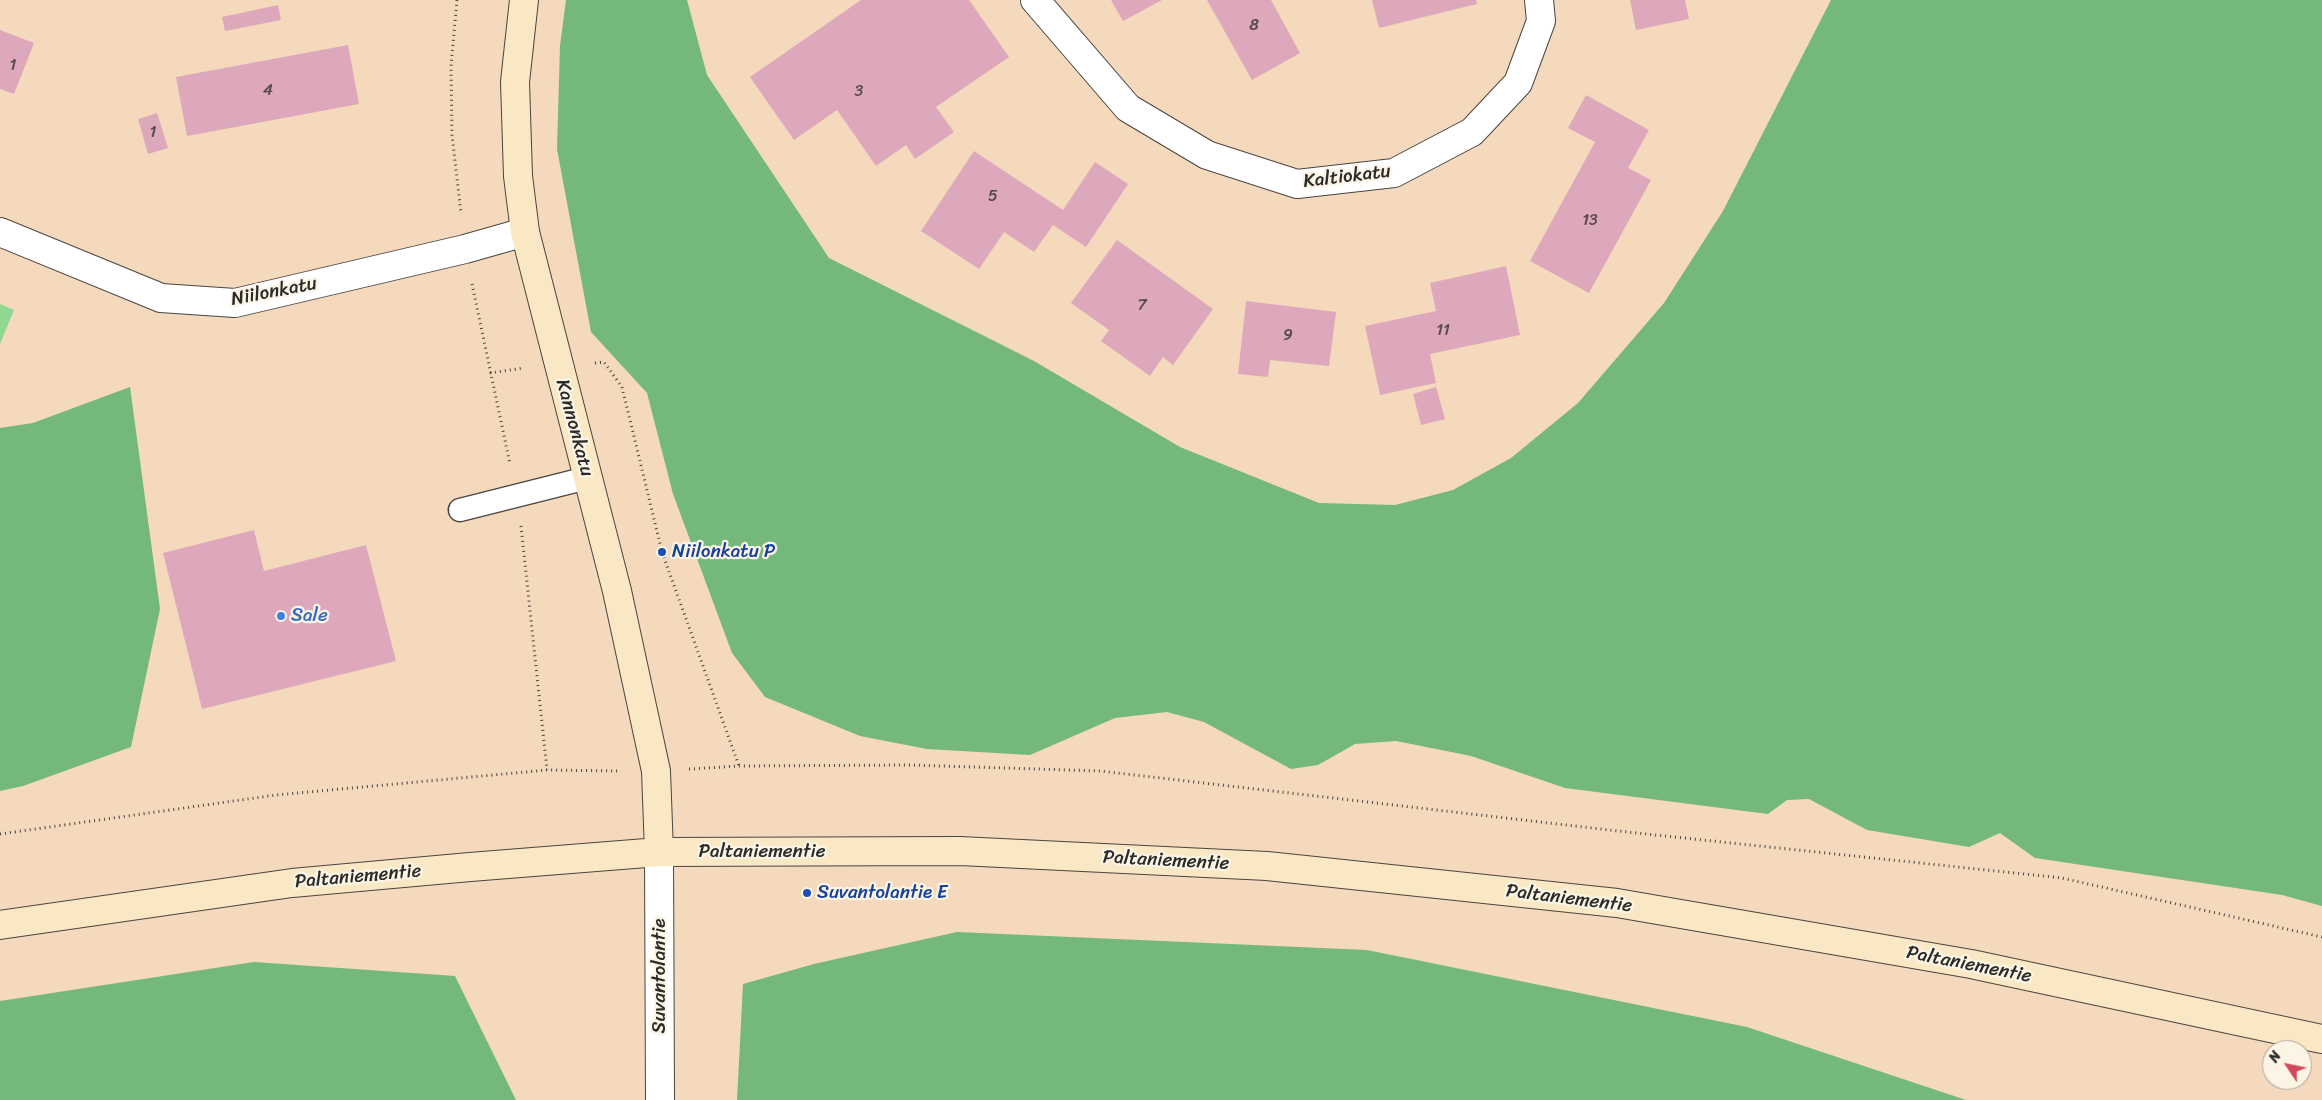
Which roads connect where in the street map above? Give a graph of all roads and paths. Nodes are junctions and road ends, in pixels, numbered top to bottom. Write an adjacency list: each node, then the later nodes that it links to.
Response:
1 (457, 0): 7 (path)
2 (524, 0): 6 (street, Kannonkatu)
3 (1034, 0): 4 (street, Kaltiokatu)
4 (1539, 0)
5 (0, 232): 7 (street, Niilonkatu)
6 (525, 232): 7 (street, Niilonkatu); 8 (street, Kannonkatu)
7 (465, 249): 9 (path)
8 (557, 364): 9 (path); 10 (street, Kannonkatu); 13 (path)
9 (490, 373): 11 (path)
10 (587, 478): 11 (lane); 15 (street, Kannonkatu)
11 (518, 496): 12 (lane); 14 (path)
12 (460, 510)
13 (739, 766): 15 (path); 19 (path)
14 (547, 770): 15 (path); 16 (path)
15 (656, 771): 17 (street, Kannonkatu)
16 (0, 834)
17 (660, 852): 18 (street, Paltaniementie); 20 (street, Paltaniementie); 21 (street, Suvantolantie)
18 (0, 925)
19 (2322, 937)
20 (2322, 1039)
21 (660, 1100)

